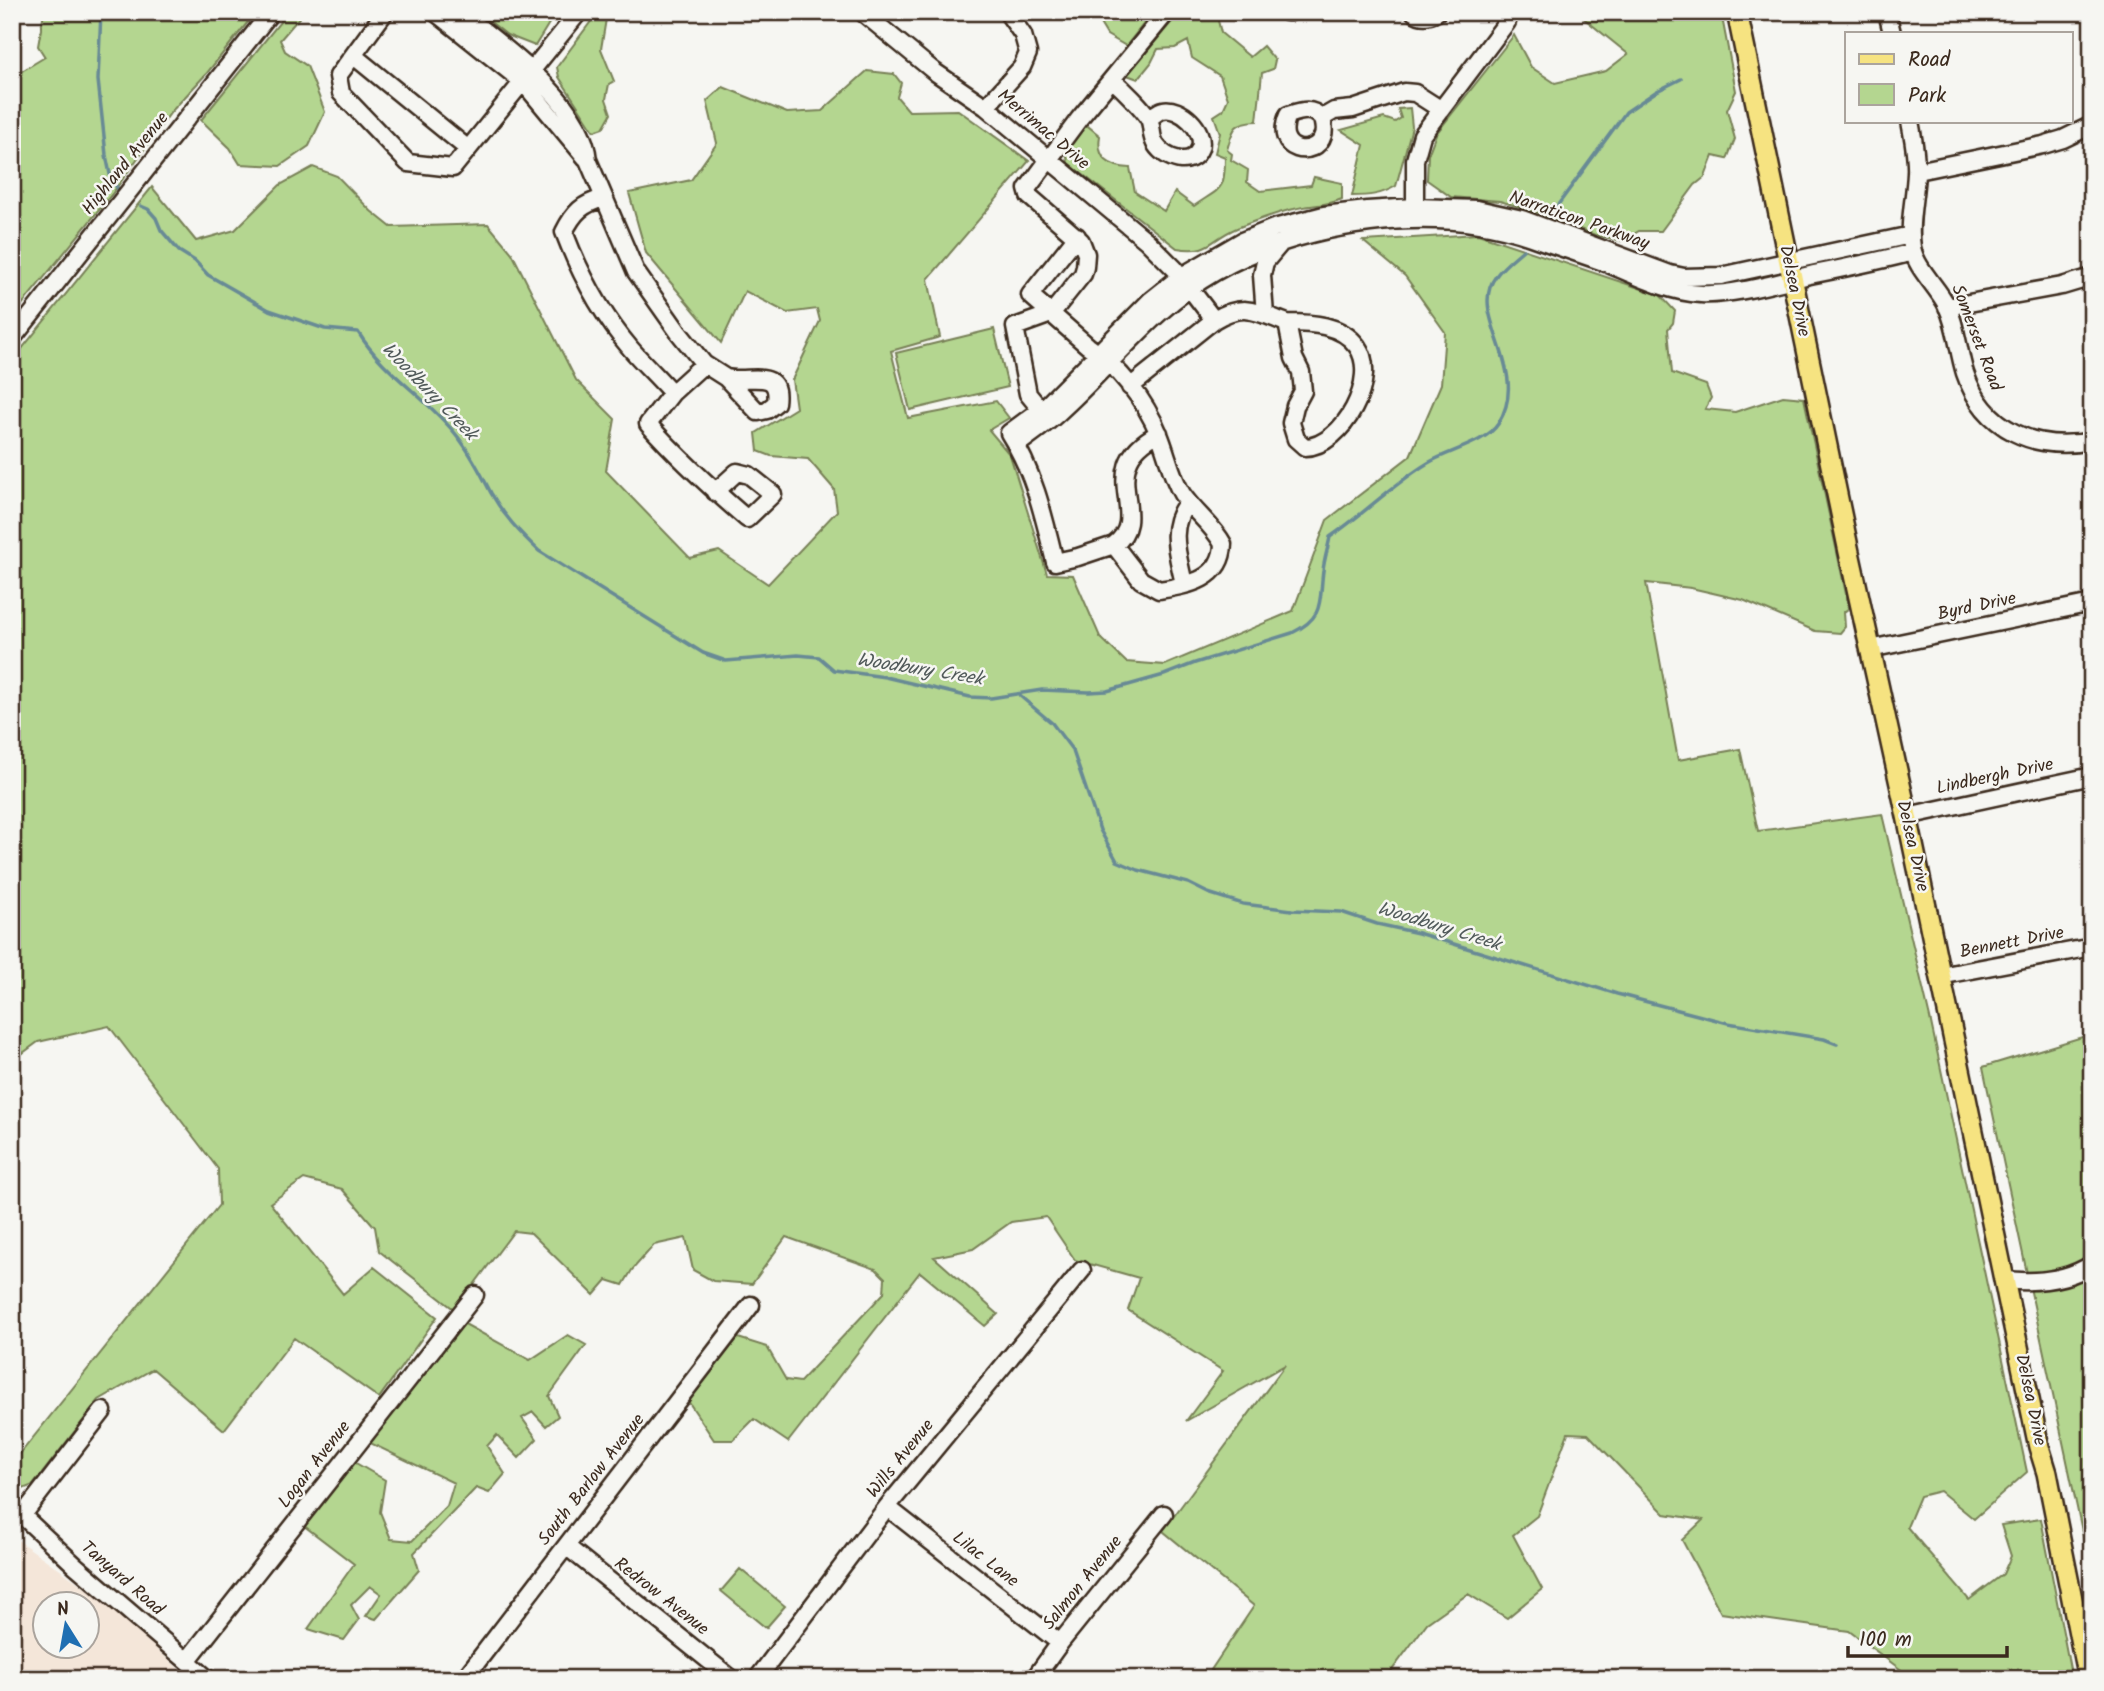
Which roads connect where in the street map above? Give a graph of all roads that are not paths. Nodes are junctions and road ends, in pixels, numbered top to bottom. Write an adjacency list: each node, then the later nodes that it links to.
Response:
1 (271, 12): 41 (street, Highland Avenue)
2 (386, 12): 15 (street)
3 (435, 12): 16 (street)
4 (460, 12): 16 (street)
5 (579, 12): 16 (street)
6 (862, 12): 18 (street, Merrimac Drive)
7 (1007, 12): 18 (street)
8 (1167, 12): 17 (street)
9 (1414, 12): 10 (street)
10 (1437, 12)
11 (1737, 12): 32 (main road, Delsea Drive)
12 (1887, 12): 14 (street)
13 (1505, 17): 19 (street)
14 (1892, 32)
15 (354, 56): 24 (street); 24 (street)
16 (528, 76): 24 (street); 27 (street)
17 (1112, 79): 20 (street); 25 (street)
18 (986, 107): 25 (street, Merrimac Drive)
19 (1440, 109): 21 (street); 28 (street)
20 (1149, 118)
21 (1322, 118)
22 (1910, 122): 26 (street)
23 (2092, 125): 26 (street)
24 (468, 149)
25 (1048, 159): 29 (street); 35 (street, Merrimac Drive)
26 (1917, 170): 31 (street)
27 (604, 198): 43 (street); 46 (street)
28 (1415, 214): 30 (street, Narraticon Parkway); 32 (street, Narraticon Parkway); 34 (street, Narraticon Parkway); 35 (street, Narraticon Parkway)
29 (1077, 236): 37 (street); 37 (street)
30 (1281, 242): 35 (street, Narraticon Parkway); 38 (street)
31 (1912, 244): 32 (street, Narraticon Parkway); 34 (street, Narraticon Parkway); 36 (street, Somerset Road)
32 (1788, 260): 34 (main road, Delsea Drive)
33 (2092, 277): 36 (street)
34 (1792, 280): 56 (main road, Delsea Drive)
35 (1185, 283): 39 (street, Merrimac Drive); 42 (street, Narraticon Parkway)
36 (1947, 307): 50 (street, Somerset Road)
37 (1051, 314): 42 (street); 47 (street)
38 (1265, 315): 39 (street); 40 (street)
39 (1214, 320): 45 (street)
40 (1287, 323): 40 (street)
41 (12, 339)
42 (1104, 357): 45 (street); 47 (street, Narraticon Parkway); 49 (street, Narraticon Parkway)
43 (704, 364): 44 (street); 46 (street)
44 (726, 378)
45 (1130, 387): 48 (street)
46 (672, 393): 51 (street)
47 (1041, 410): 49 (street, Narraticon Parkway)
48 (1158, 433): 52 (street); 53 (street)
49 (1013, 439): 53 (street)
50 (2092, 441)
51 (715, 492)
52 (1188, 502): 54 (street); 54 (street)
53 (1114, 545): 54 (street)
54 (1184, 584)
55 (2092, 603): 56 (street, Byrd Drive)
56 (1870, 649): 58 (main road, Delsea Drive)
57 (2092, 776): 58 (street, Lindbergh Drive)
58 (1907, 816): 60 (main road, Delsea Drive)
59 (2092, 947): 60 (street, Bennett Drive)
60 (1940, 976): 63 (main road, Delsea Drive)
61 (2092, 1264): 63 (street)
62 (1082, 1269): 67 (street, Wills Avenue)
63 (2005, 1280): 78 (main road, Delsea Drive)
64 (475, 1295): 72 (street, Logan Avenue)
65 (751, 1305): 70 (street, South Barlow Avenue)
66 (103, 1411): 68 (street)
67 (887, 1507): 71 (street, Lilac Lane); 76 (street, Wills Avenue)
68 (17, 1511): 72 (street, Tanyard Road)
69 (1164, 1514): 71 (street, Salmon Avenue)
70 (566, 1546): 74 (street, South Barlow Avenue); 75 (street, Redrow Avenue)
71 (1060, 1643): 77 (street, Salmon Avenue)
72 (187, 1661): 73 (street, Tanyard Road)
73 (208, 1679)
74 (464, 1679)
75 (732, 1679)
76 (757, 1679)
77 (1034, 1679)
78 (2088, 1679)

